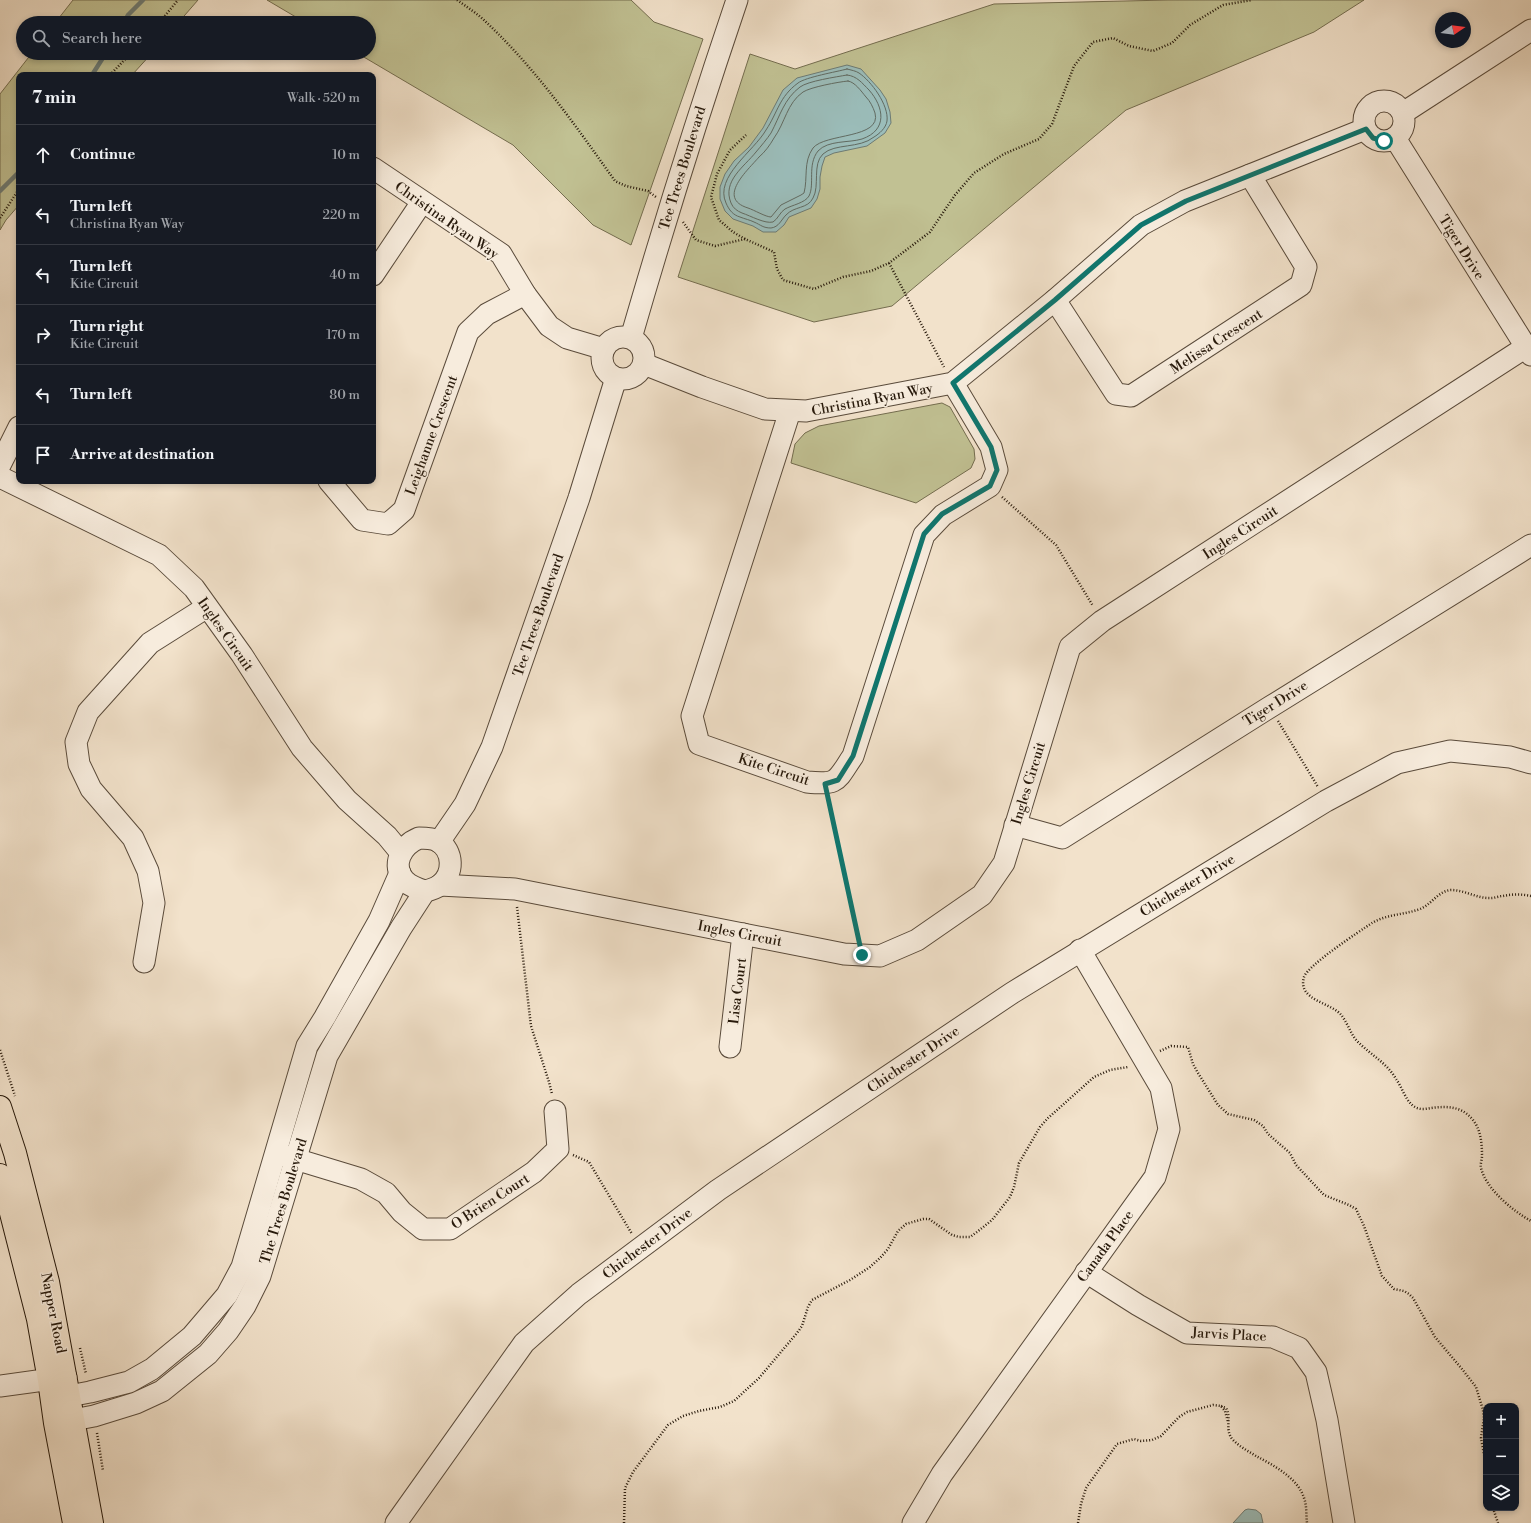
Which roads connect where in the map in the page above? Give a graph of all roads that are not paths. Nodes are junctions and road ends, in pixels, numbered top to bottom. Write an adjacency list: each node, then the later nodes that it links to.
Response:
1 (737, 0): 12 (street, Tee Trees Boulevard)
2 (1528, 38): 3 (street)
3 (1403, 113): 4 (street); 5 (street)
4 (1366, 129): 5 (street); 7 (street, Christina Ryan Way)
5 (1395, 138): 14 (street, Tiger Drive)
6 (376, 170): 8 (street, Christina Ryan Way)
7 (1250, 175): 11 (street, Christina Ryan Way); 11 (street, Melissa Crescent)
8 (422, 202): 9 (street); 10 (street, Christina Ryan Way)
9 (376, 271)
10 (525, 294): 13 (street, Christina Ryan Way); 22 (street, Leighanne Crescent)
11 (1055, 300): 17 (street, Christina Ryan Way)
12 (631, 338): 13 (street); 15 (street)
13 (604, 349): 16 (street)
14 (1528, 351): 26 (street, Ingles Circuit)
15 (644, 364): 16 (street); 18 (street, Christina Ryan Way)
16 (616, 378): 27 (street, Tee Trees Boulevard)
17 (953, 383): 18 (street, Christina Ryan Way); 18 (street, Kite Circuit)
18 (790, 411)
19 (16, 433): 20 (street)
20 (0, 465)
21 (0, 477): 24 (street, Ingles Circuit)
22 (332, 484)
23 (1531, 545): 26 (street, Tiger Drive)
24 (207, 607): 28 (street, Ingles Circuit); 33 (street)
25 (1531, 763): 32 (street, Chichester Drive)
26 (1015, 826): 31 (street, Ingles Circuit)
27 (438, 842): 28 (street); 30 (street)
28 (401, 853): 29 (street)
29 (400, 873): 30 (street); 37 (street, The Trees Boulevard)
30 (433, 888): 31 (street, Ingles Circuit); 37 (street, The Trees Boulevard)
31 (743, 934): 34 (street, Lisa Court)
32 (1080, 950): 39 (street, Canada Place); 45 (street, Chichester Drive)
33 (144, 962)
34 (730, 1047)
35 (0, 1107): 41 (main road, Napper Road)
36 (555, 1111): 37 (street, O Brien Court)
37 (286, 1156): 41 (street, The Trees Boulevard); 42 (street, The Trees Boulevard)
38 (0, 1175): 41 (main road, Napper Road)
39 (1086, 1272): 46 (street, Canada Place); 47 (street, Jarvis Place)
40 (0, 1386): 41 (street, The Trees Boulevard)
41 (59, 1388): 42 (main road, Napper Road)
42 (64, 1422): 43 (main road, Napper Road); 44 (main road, Napper Road)
43 (74, 1523)
44 (92, 1523)
45 (396, 1523)
46 (913, 1523)
47 (1344, 1523)

